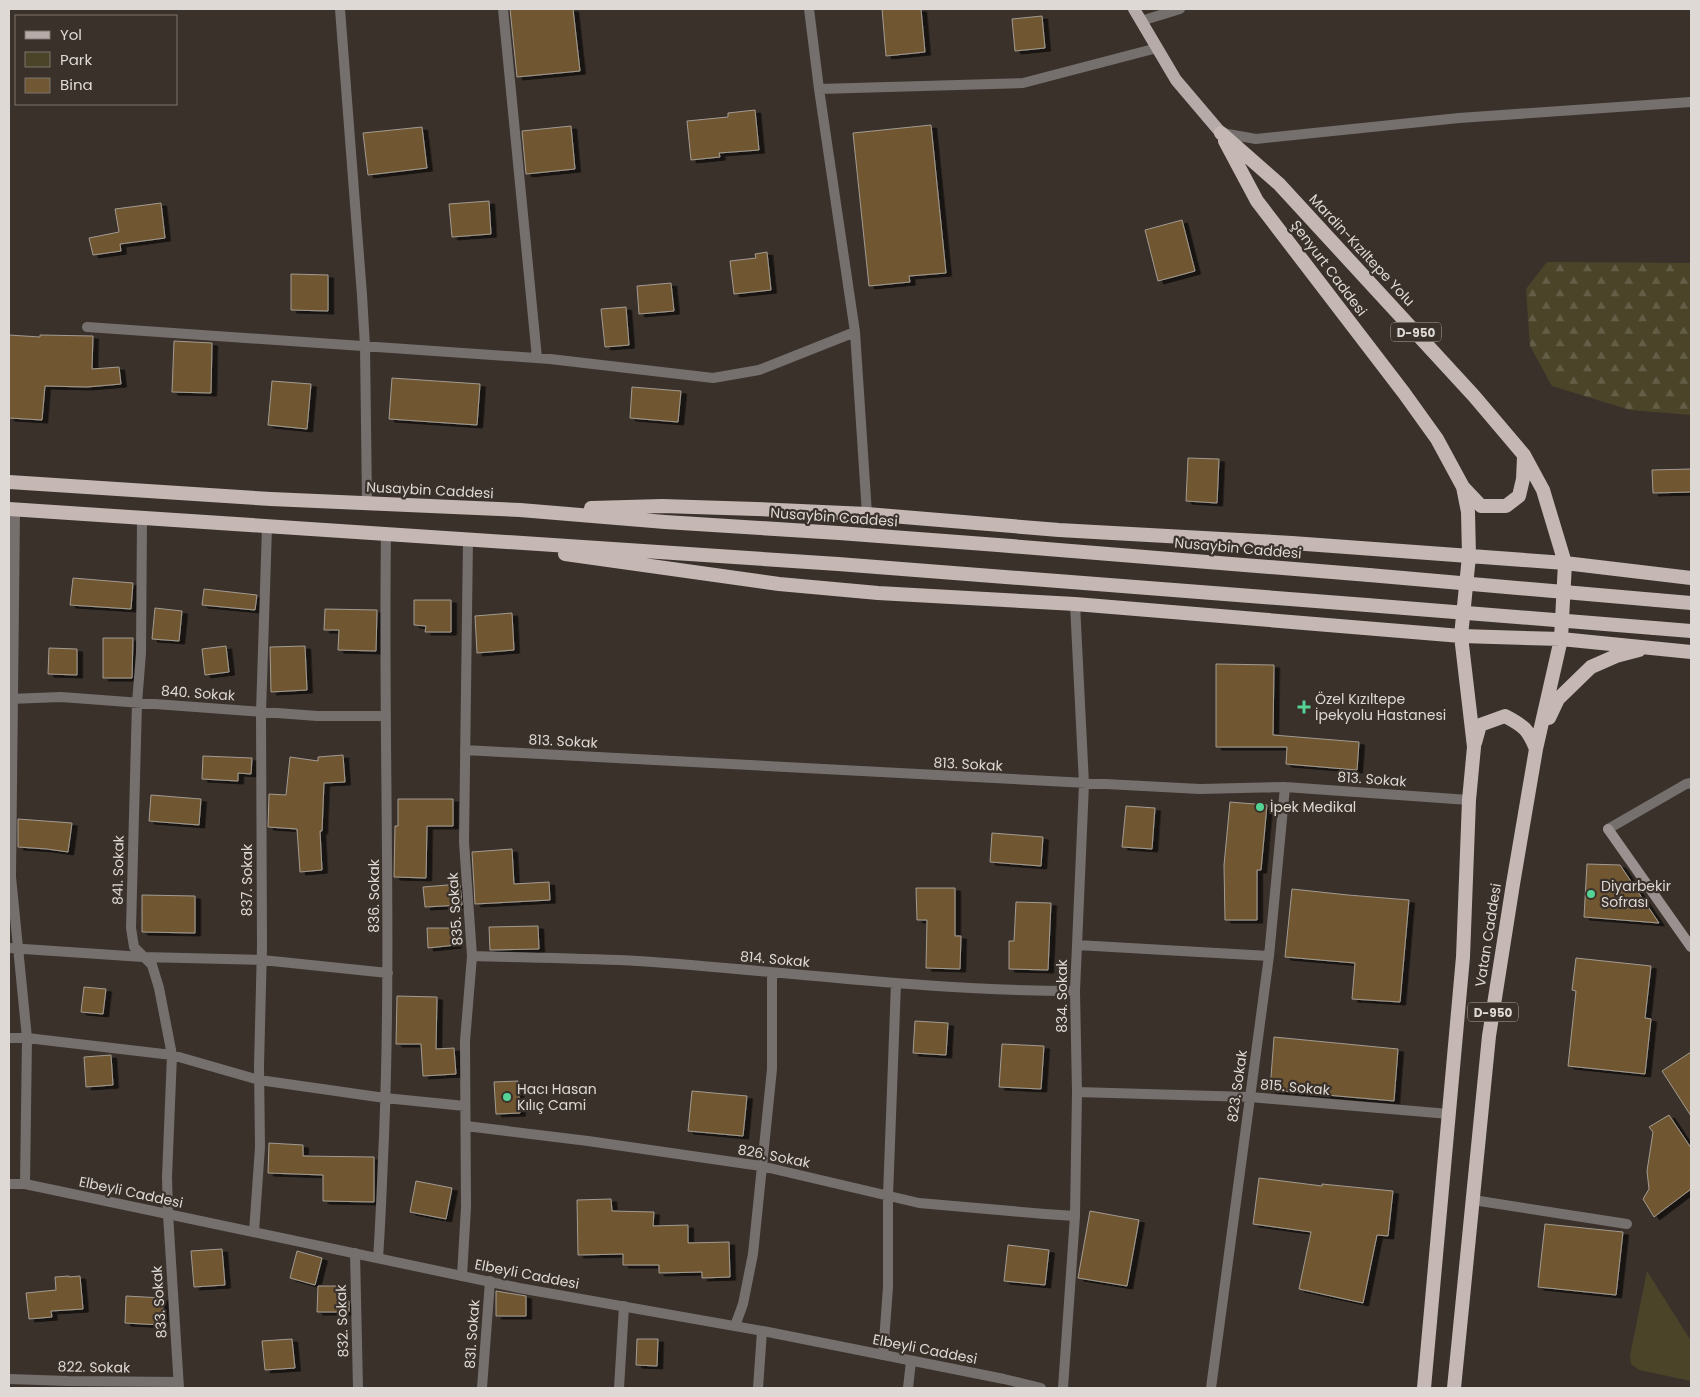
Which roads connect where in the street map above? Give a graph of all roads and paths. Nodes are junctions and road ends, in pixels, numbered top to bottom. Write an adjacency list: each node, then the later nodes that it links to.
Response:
1 (340, 9): 13 (street)
2 (503, 9): 14 (street)
3 (809, 9): 8 (street)
4 (1134, 9): 6 (main road, Şenyurt Caddesi / D-950)
5 (1180, 9): 6 (street)
6 (1141, 21): 7 (main road, Şenyurt Caddesi / D-950)
7 (1157, 48): 8 (street); 10 (main road, Şenyurt Caddesi / D-950)
8 (818, 89): 12 (street)
9 (1691, 102): 10 (street)
10 (1221, 133): 15 (highway, Mardin-Kızıltepe Yolu / D-950); 17 (highway, Şenyurt Caddesi / D-950)
11 (87, 327): 13 (street)
12 (855, 332): 14 (street); 21 (street)
13 (365, 346): 14 (street); 18 (street)
14 (537, 358)
15 (1524, 455): 17 (highway); 27 (highway, Mardin-Kızıltepe Yolu / D-950)
16 (9, 482): 18 (highway, Nusaybin Caddesi)
17 (1463, 487): 26 (highway, Şenyurt Caddesi / D-950)
18 (367, 503): 20 (highway, Nusaybin Caddesi)
19 (12, 509): 22 (highway); 36 (street)
20 (520, 510): 21 (highway); 29 (highway, Nusaybin Caddesi, bridge)
21 (867, 514): 26 (highway)
22 (142, 517): 23 (highway); 37 (street, 841. Sokak)
23 (268, 527): 24 (highway); 38 (street, 837. Sokak)
24 (386, 534): 25 (highway); 39 (street, 836. Sokak)
25 (468, 539): 30 (highway); 31 (highway, bridge); 42 (street, 835. Sokak)
26 (1469, 556): 27 (highway); 32 (highway, D-950)
27 (1565, 563): 28 (highway); 33 (highway, Mardin-Kızıltepe Yolu / D-950)
28 (1691, 578)
29 (1691, 603)
30 (1075, 604): 32 (highway); 44 (street, 834. Sokak)
31 (1691, 631)
32 (1461, 636): 33 (highway); 40 (highway, Vatan Caddesi / D-950)
33 (1561, 639): 34 (highway); 41 (highway, Vatan Caddesi / D-950)
34 (1651, 648): 35 (highway); 41 (highway)
35 (1691, 652)
36 (11, 699): 37 (street, 840. Sokak); 48 (street)
37 (137, 703): 38 (street, 840. Sokak); 52 (street, 841. Sokak)
38 (261, 712): 39 (street, 840. Sokak); 55 (street, 837. Sokak)
39 (385, 716): 57 (street, 836. Sokak)
40 (1474, 747): 41 (highway); 46 (highway, Vatan Caddesi / D-950)
41 (1536, 749): 74 (highway, Vatan Caddesi / D-950)
42 (464, 750): 44 (street, 813. Sokak); 53 (street, 835. Sokak)
43 (1691, 783): 47 (street)
44 (1084, 784): 45 (street, 813. Sokak); 49 (street, 834. Sokak)
45 (1285, 787): 46 (street, 813. Sokak); 54 (street, 823. Sokak)
46 (1470, 800): 68 (highway, Vatan Caddesi / D-950)
47 (1608, 830): 50 (main road)
48 (10, 865): 51 (street)
49 (1077, 945): 54 (street); 59 (street, 834. Sokak)
50 (1691, 947)
51 (14, 948): 52 (street); 61 (street)
52 (143, 956): 55 (street); 62 (street, 841. Sokak)
53 (472, 956): 56 (street, 814. Sokak); 67 (street, 835. Sokak)
54 (1269, 956): 65 (street, 823. Sokak)
55 (262, 960): 57 (street); 63 (street, 837. Sokak)
56 (772, 972): 58 (street, 814. Sokak); 70 (street)
57 (388, 973): 66 (street, 836. Sokak)
58 (896, 983): 59 (street, 814. Sokak); 73 (street)
59 (1075, 991): 64 (street, 834. Sokak)
60 (9, 1038): 61 (street)
61 (27, 1038): 62 (street); 72 (street)
62 (172, 1055): 63 (street); 75 (street, 841. Sokak)
63 (259, 1080): 66 (street); 78 (street, 837. Sokak)
64 (1077, 1092): 65 (street, 815. Sokak); 76 (street, 834. Sokak)
65 (1250, 1097): 68 (street, 815. Sokak); 97 (street, 823. Sokak)
66 (386, 1098): 67 (street); 80 (street, 836. Sokak)
67 (466, 1106): 69 (street, 835. Sokak)
68 (1450, 1114): 98 (highway, Vatan Caddesi / D-950)
69 (466, 1126): 70 (street, 826. Sokak); 81 (street, 835. Sokak)
70 (761, 1166): 73 (street, 826. Sokak); 84 (street)
71 (9, 1184): 72 (street, Elbeyli Caddesi)
72 (25, 1184): 75 (street, Elbeyli Caddesi)
73 (888, 1196): 76 (street, 826. Sokak); 86 (street)
74 (1473, 1200): 77 (street); 99 (highway, Vatan Caddesi / D-950)
75 (168, 1214): 78 (street, Elbeyli Caddesi); 89 (street, 833. Sokak)
76 (1075, 1216): 96 (street, 834. Sokak)
77 (1626, 1224)
78 (254, 1232): 79 (street, Elbeyli Caddesi)
79 (355, 1253): 80 (street, Elbeyli Caddesi); 90 (street, 832. Sokak)
80 (378, 1258): 81 (street, Elbeyli Caddesi)
81 (462, 1276): 82 (street, Elbeyli Caddesi)
82 (490, 1281): 83 (street, Elbeyli Caddesi); 91 (street, 831. Sokak)
83 (624, 1306): 84 (street, Elbeyli Caddesi); 92 (street)
84 (735, 1326): 85 (street, Elbeyli Caddesi)
85 (762, 1331): 86 (street, Elbeyli Caddesi); 93 (street)
86 (883, 1355): 87 (street, Elbeyli Caddesi)
87 (911, 1360): 94 (street); 95 (street, Elbeyli Caddesi)
88 (9, 1379): 89 (street, 822. Sokak)
89 (179, 1385)
90 (358, 1388)
91 (482, 1388)
92 (619, 1388)
93 (758, 1388)
94 (908, 1388)
95 (1041, 1388)
96 (1063, 1388)
97 (1212, 1388)
98 (1424, 1388)
99 (1454, 1388)

